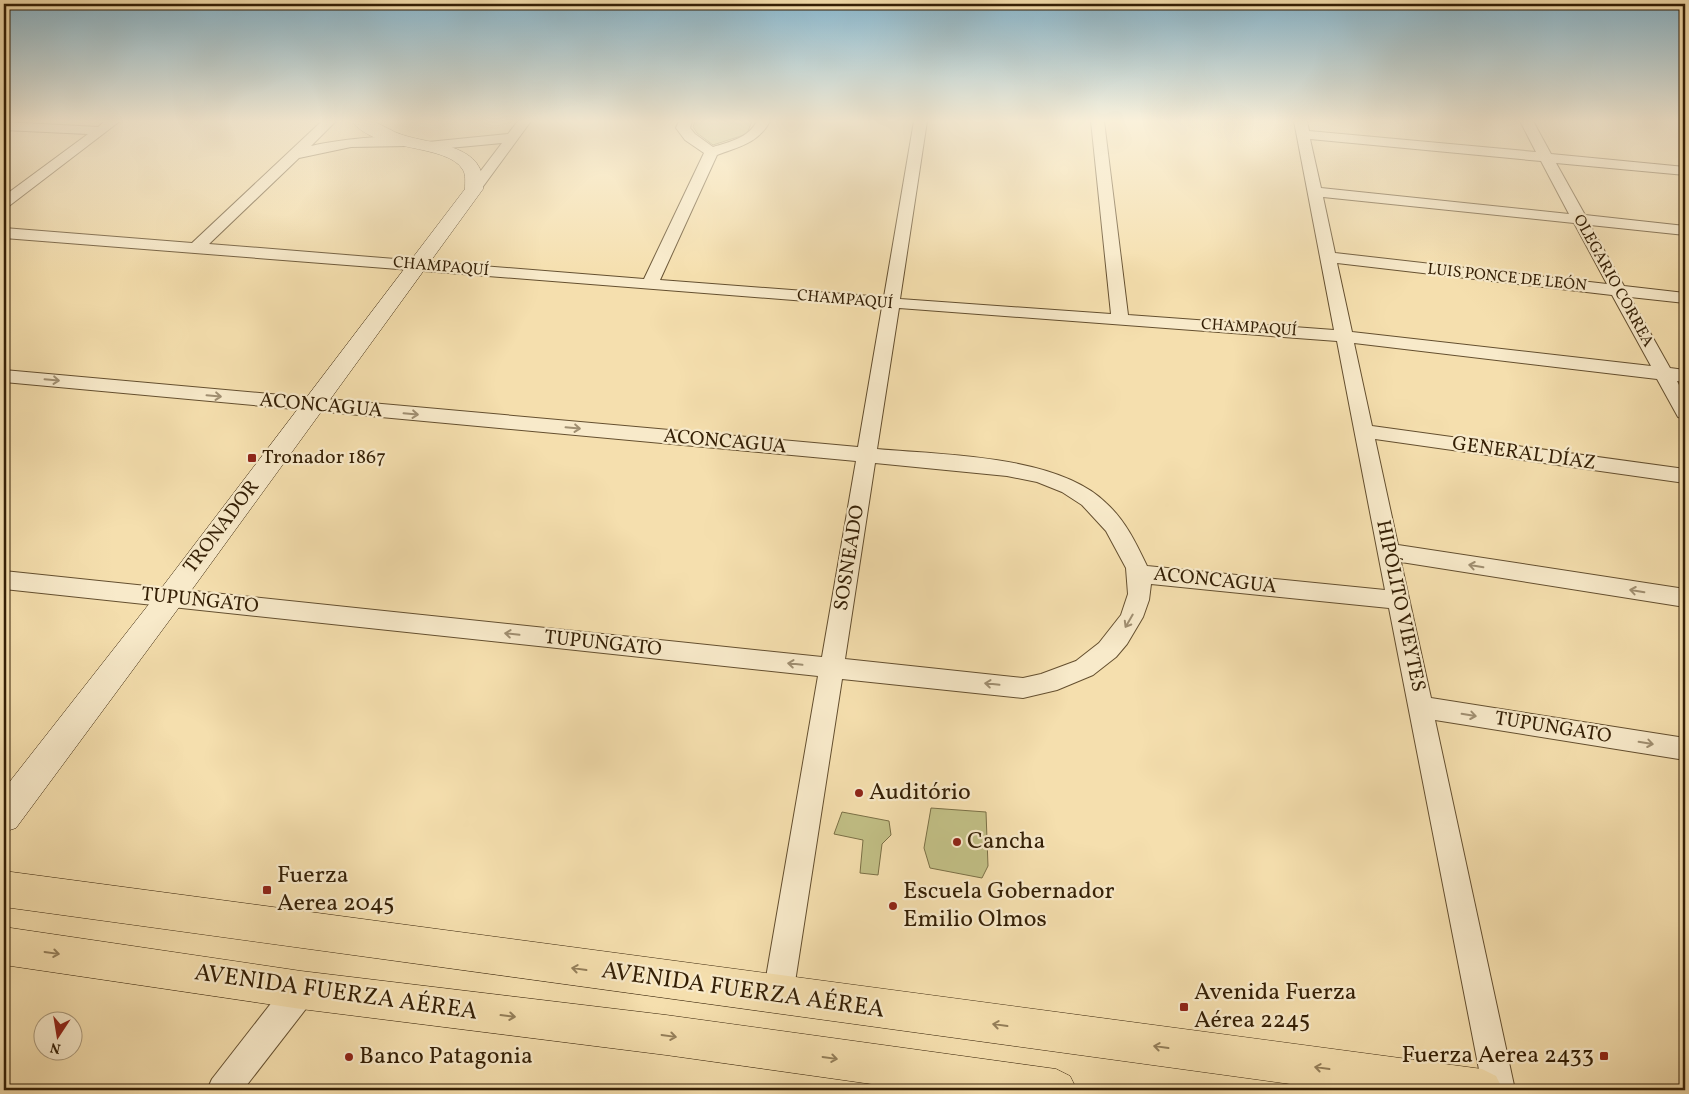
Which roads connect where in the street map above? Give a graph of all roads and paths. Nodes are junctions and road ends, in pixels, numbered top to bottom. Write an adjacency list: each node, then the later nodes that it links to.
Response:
1 (46, 172): 12 (street)
2 (276, 172): 16 (street)
3 (474, 172): 10 (main road)
4 (487, 172): 10 (street, TRONADOR)
5 (702, 172): 19 (street)
6 (913, 172): 22 (street, SOSNEADO)
7 (1103, 172): 23 (street)
8 (1310, 172): 11 (street, HIPÓLITO VIEYTES)
9 (1554, 172): 13 (street, OLEGARIO CORREA)
10 (474, 189): 18 (main road, TRONADOR)
11 (1314, 192): 13 (street); 17 (street, HIPÓLITO VIEYTES)
12 (4, 203)
13 (1580, 220): 14 (street); 20 (street, OLEGARIO CORREA)
14 (1685, 230)
15 (4, 233): 16 (street, CHAMPAQUÍ)
16 (197, 247): 18 (street, CHAMPAQUÍ)
17 (1328, 257): 20 (street, LUIS PONCE DE LEÓN); 24 (street, HIPÓLITO VIEYTES)
18 (418, 265): 19 (street, CHAMPAQUÍ); 28 (main road, TRONADOR)
19 (650, 284): 22 (street, CHAMPAQUÍ)
20 (1618, 290): 21 (street, LUIS PONCE DE LEÓN); 25 (street, OLEGARIO CORREA)
21 (1685, 298)
22 (892, 303): 23 (street, CHAMPAQUÍ); 31 (street, SOSNEADO)
23 (1120, 318): 24 (street, CHAMPAQUÍ)
24 (1344, 336): 25 (street, CHAMPAQUÍ); 30 (street, HIPÓLITO VIEYTES)
25 (1664, 374): 27 (street, CHAMPAQUÍ); 29 (street, OLEGARIO CORREA)
26 (4, 376): 28 (street, ACONCAGUA, one-way to 28)
27 (1685, 376)
28 (313, 405): 31 (street, ACONCAGUA, one-way to 31); 36 (main road, TRONADOR)
29 (1685, 413)
30 (1364, 431): 32 (street, GENERAL DÍAZ); 33 (street, HIPÓLITO VIEYTES)
31 (867, 454): 34 (street, ACONCAGUA); 39 (street, SOSNEADO)
32 (1685, 476)
33 (1389, 552): 37 (street, one-way to 33); 38 (street, HIPÓLITO VIEYTES)
34 (1140, 574): 38 (street, ACONCAGUA); 39 (street, TUPUNGATO, one-way to 39)
35 (4, 580): 36 (street, TUPUNGATO)
36 (170, 598): 39 (street, TUPUNGATO, one-way to 36); 42 (main road, TRONADOR)
37 (1685, 598)
38 (1399, 600): 40 (street, HIPÓLITO VIEYTES)
39 (832, 668): 46 (street, SOSNEADO)
40 (1420, 707): 41 (street, TUPUNGATO, one-way to 41); 51 (street, HIPÓLITO VIEYTES)
41 (1685, 749)
42 (4, 816)
43 (4, 889): 46 (main road, AVENIDA FUERZA AÉREA, one-way to 43)
44 (4, 946): 45 (main road, AVENIDA FUERZA AÉREA, one-way to 45)
45 (301, 990): 48 (street); 49 (main road, AVENIDA FUERZA AÉREA, one-way to 49)
46 (778, 996): 47 (main road, AVENIDA FUERZA AÉREA, one-way to 46)
47 (1366, 1082): 50 (main road, AVENIDA FUERZA AÉREA)
48 (224, 1090)
49 (1056, 1090)
50 (1482, 1090)
51 (1499, 1090)

